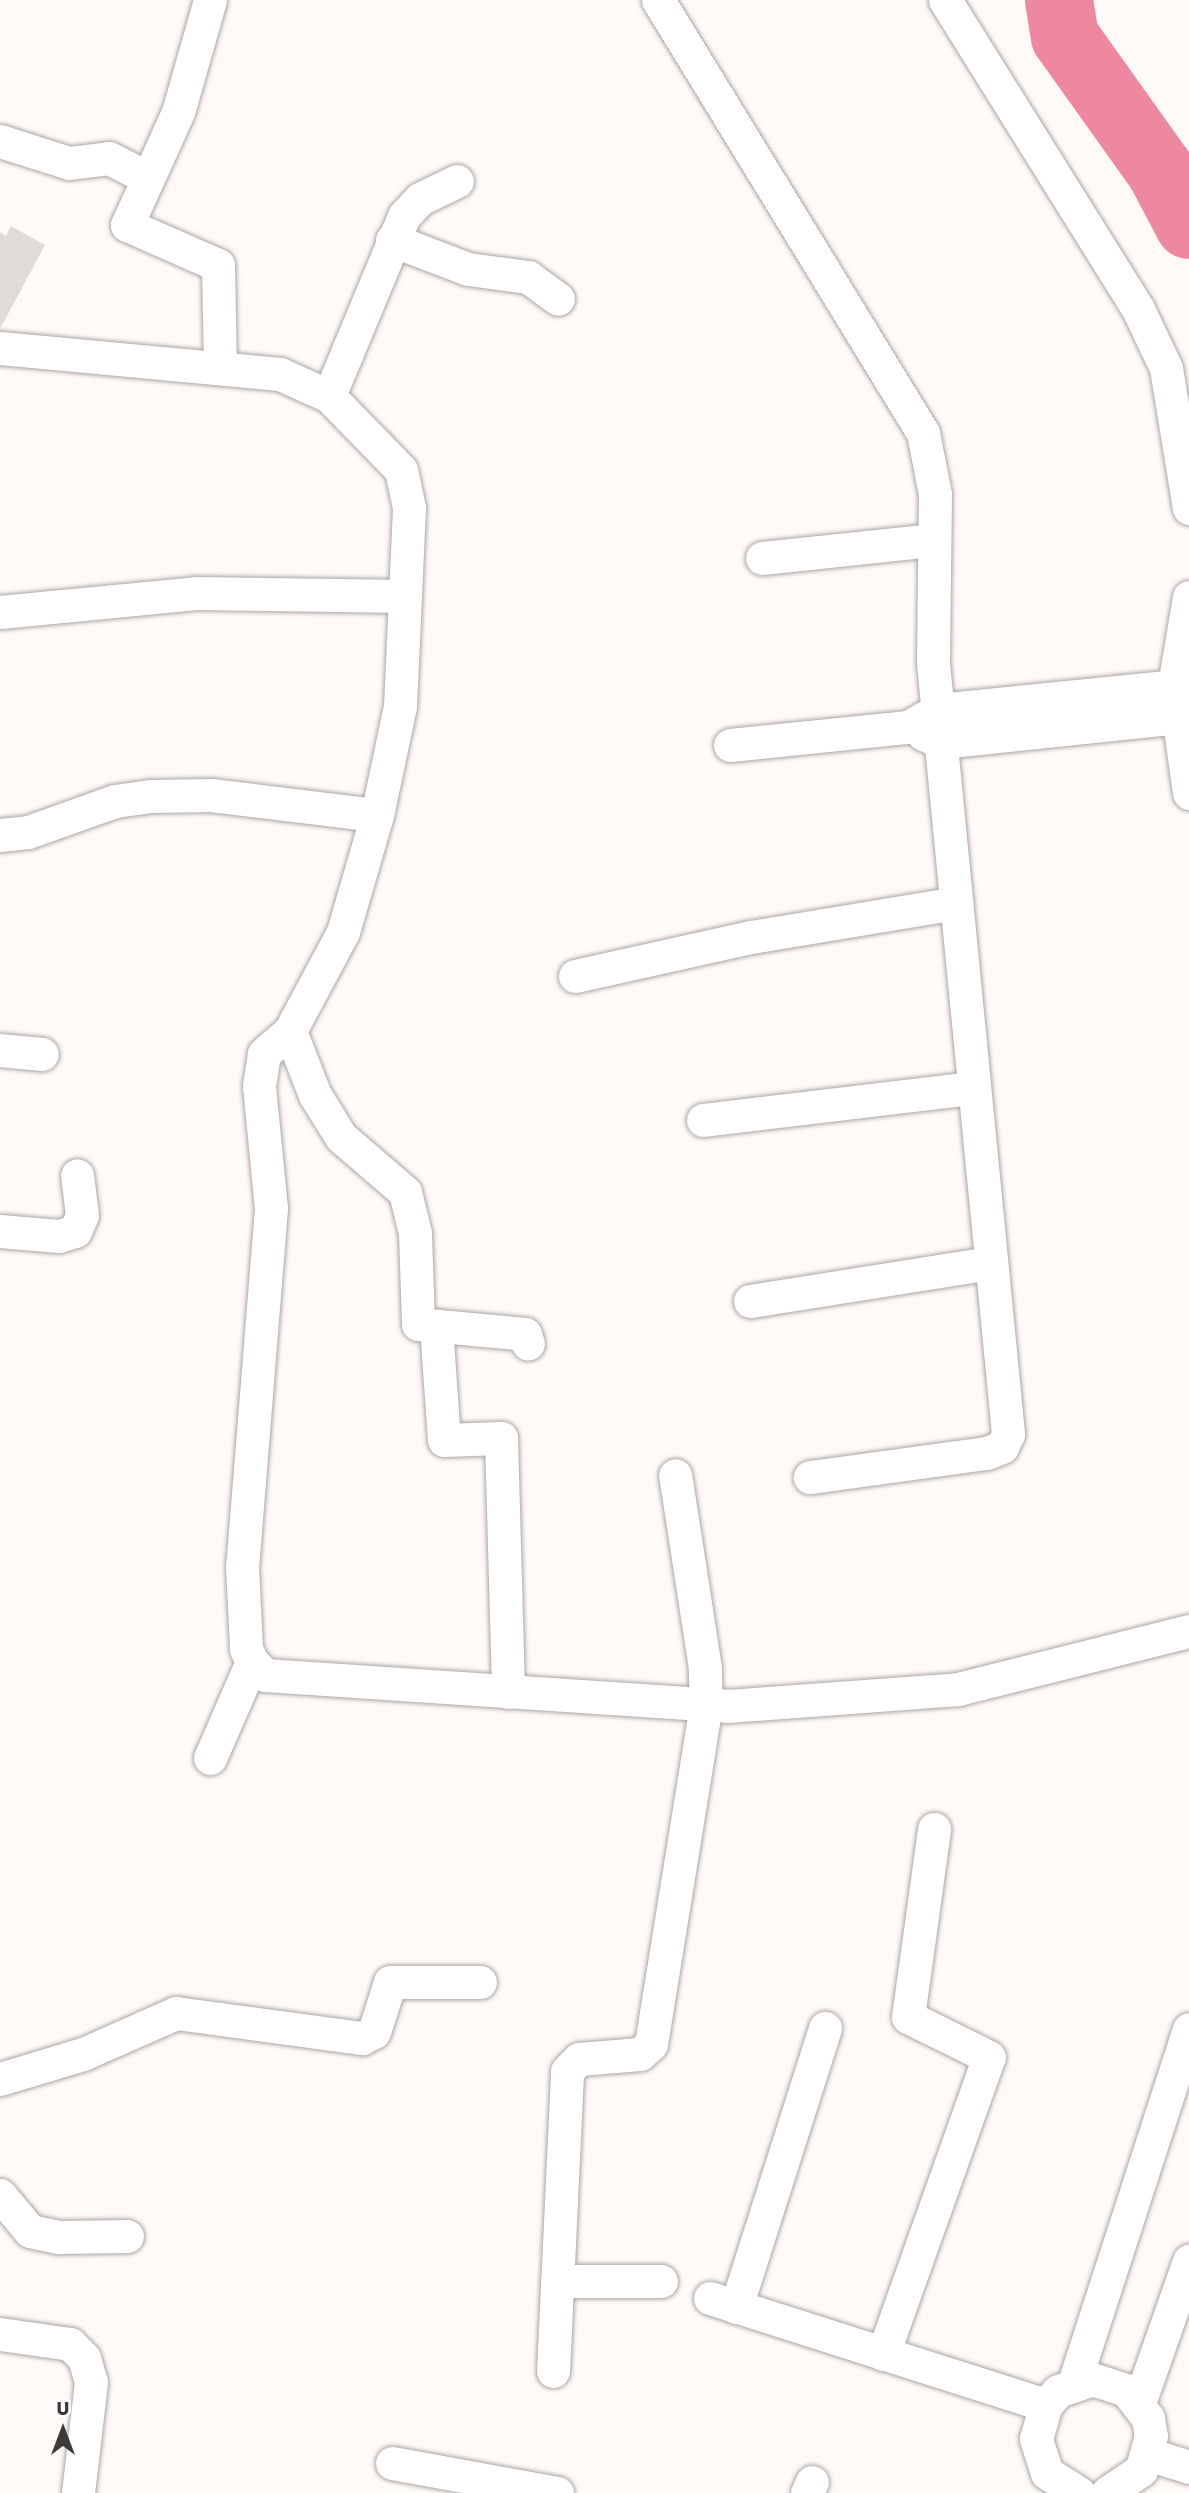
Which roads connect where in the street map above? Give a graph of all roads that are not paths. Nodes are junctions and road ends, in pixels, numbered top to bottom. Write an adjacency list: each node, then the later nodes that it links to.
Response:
1 (210, 0): 5 (street)
2 (658, 0): 13 (street)
3 (945, 0): 12 (street)
4 (0, 141): 5 (street)
5 (146, 177): 10 (street)
6 (457, 181): 7 (street)
7 (392, 240): 8 (street); 11 (street)
8 (558, 299)
9 (0, 348): 10 (street)
10 (220, 365): 11 (street)
11 (329, 396): 15 (street)
12 (1189, 508)
13 (934, 540): 14 (street); 19 (street)
14 (762, 558)
15 (405, 596): 17 (street); 22 (street)
16 (1189, 597): 18 (street)
17 (0, 612)
18 (1176, 701): 19 (street); 21 (street)
19 (940, 726): 20 (street); 24 (street)
20 (730, 746)
21 (1189, 793)
22 (377, 815): 23 (street); 26 (street)
23 (0, 835)
24 (956, 903): 25 (street); 29 (street)
25 (575, 976)
26 (290, 1031): 35 (street); 40 (street)
27 (0, 1051): 28 (street)
28 (41, 1054)
29 (973, 1088): 30 (street); 33 (street)
30 (703, 1120)
31 (77, 1175): 32 (street)
32 (0, 1231)
33 (990, 1263): 34 (street); 38 (street)
34 (750, 1301)
35 (436, 1326): 36 (street); 41 (street)
36 (528, 1345)
37 (675, 1475): 42 (street)
38 (810, 1477)
39 (1189, 1632): 42 (street)
40 (252, 1662): 41 (street); 43 (street)
41 (508, 1692): 42 (street)
42 (706, 1706): 52 (street)
43 (210, 1758)
44 (934, 1829): 55 (street)
45 (480, 1982): 48 (street)
46 (825, 2028): 55 (street)
47 (1189, 2029): 57 (street)
48 (0, 2079)
49 (0, 2195): 50 (street)
50 (127, 2236)
51 (1189, 2261): 58 (street)
52 (557, 2281): 53 (street); 56 (street)
53 (661, 2281)
54 (0, 2334): 64 (street)
55 (883, 2354): 59 (street)
56 (553, 2371)
57 (1074, 2383): 58 (street); 59 (street)
58 (1139, 2403): 60 (street)
59 (1046, 2405): 63 (street)
60 (1148, 2454): 62 (street); 67 (street)
61 (392, 2463): 65 (street)
62 (1189, 2467)
63 (1044, 2483): 66 (street)
64 (78, 2493)
65 (557, 2493)
66 (1079, 2493)
67 (1111, 2493)

